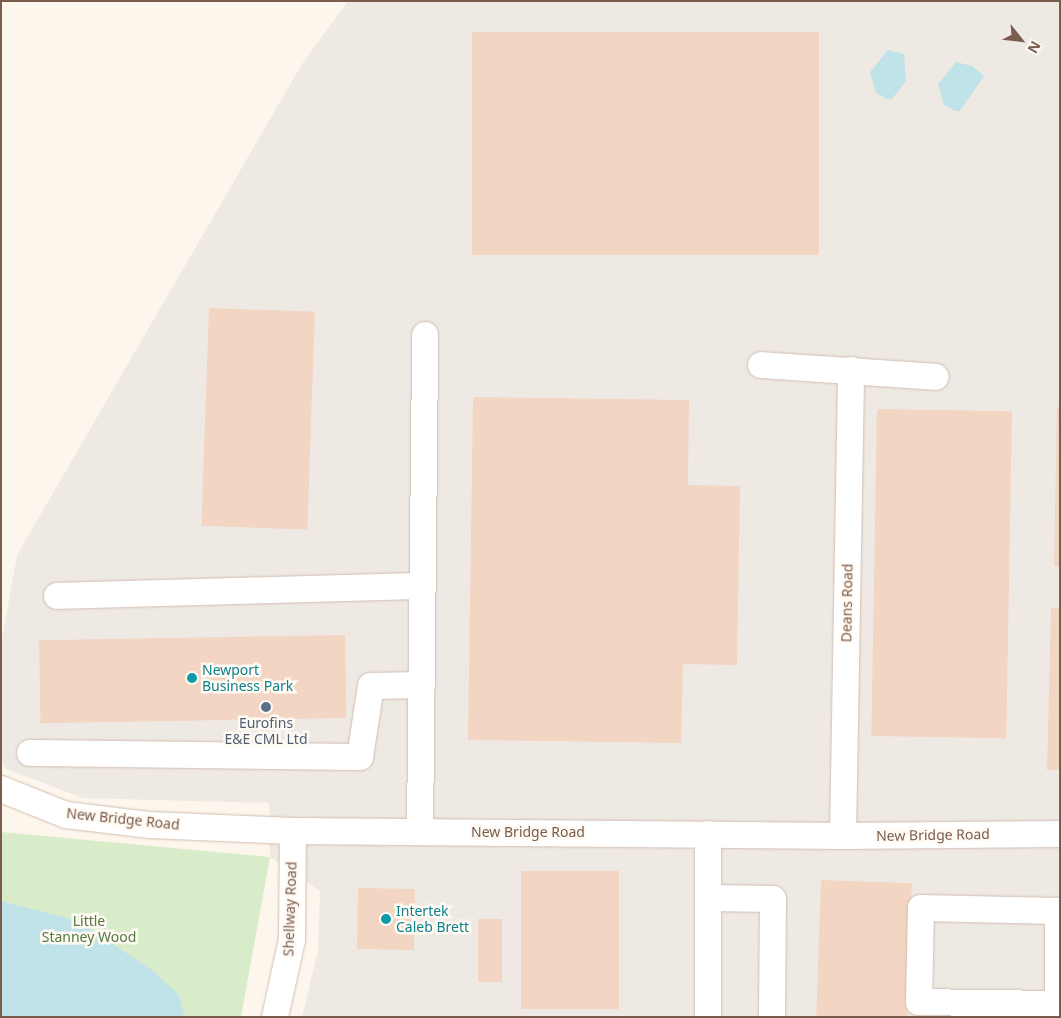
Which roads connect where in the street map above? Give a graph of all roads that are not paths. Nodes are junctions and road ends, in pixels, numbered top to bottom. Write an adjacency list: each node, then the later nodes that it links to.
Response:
1 (425, 335): 5 (street)
2 (761, 366): 3 (street)
3 (851, 370): 4 (street); 14 (street, Deans Road)
4 (936, 377)
5 (423, 586): 6 (street); 7 (street)
6 (58, 596)
7 (422, 685): 8 (street); 11 (street)
8 (30, 753)
9 (1, 789): 10 (street, New Bridge Road)
10 (293, 830): 11 (street, New Bridge Road); 17 (street, Shellway Road)
11 (420, 832): 12 (street, New Bridge Road)
12 (708, 834): 14 (street, New Bridge Road); 15 (street)
13 (1060, 834): 14 (street, New Bridge Road)
14 (843, 836)
15 (708, 898): 18 (street); 19 (street)
16 (1059, 911): 16 (street)
17 (275, 1017)
18 (708, 1017)
19 (772, 1017)

